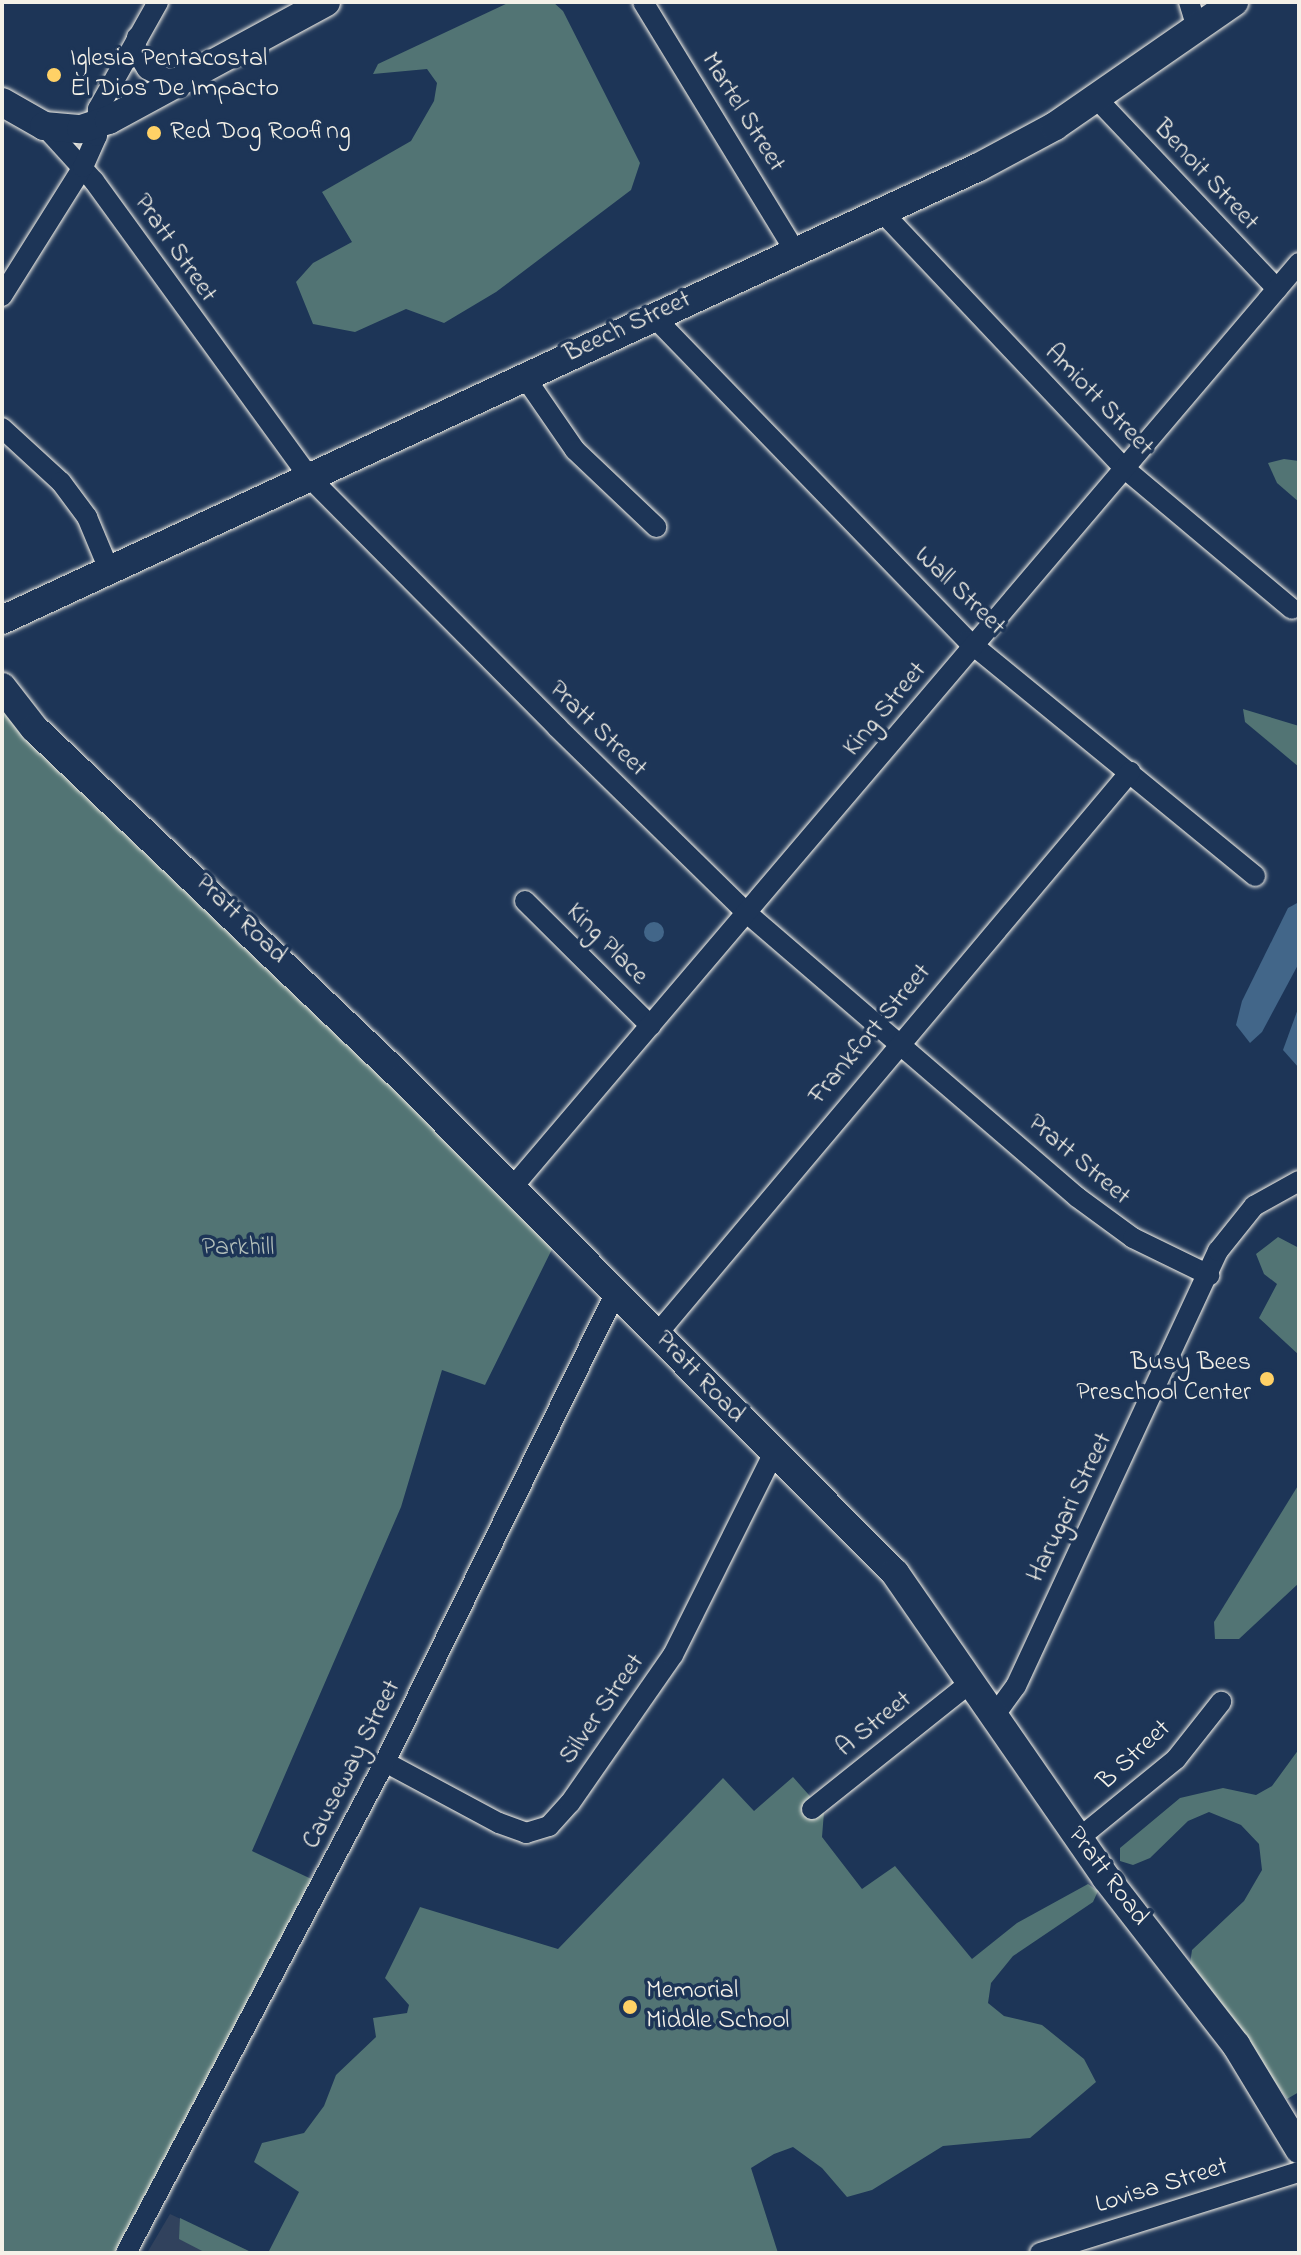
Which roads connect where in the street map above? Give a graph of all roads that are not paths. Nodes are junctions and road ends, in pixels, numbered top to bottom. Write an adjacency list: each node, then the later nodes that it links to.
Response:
1 (158, 2): 6 (street)
2 (326, 2): 7 (street)
3 (1234, 2): 5 (street, Beech Street)
4 (651, 5): 14 (street, Martel Street)
5 (1193, 15): 8 (street, Beech Street)
6 (137, 37): 7 (street); 10 (street)
7 (184, 77): 10 (street)
8 (1096, 98): 13 (street, Beech Street); 16 (street, Benoit Street)
9 (2, 102): 11 (street)
10 (97, 124): 11 (street); 12 (street)
11 (44, 126): 12 (street, Pratt Street)
12 (83, 167): 17 (street); 22 (street, Pratt Street)
13 (883, 213): 14 (street, Beech Street); 21 (street, Amiott Street)
14 (796, 253): 18 (street, Beech Street)
15 (1299, 263): 16 (street, King Street)
16 (1277, 289): 21 (street, King Street)
17 (2, 296)
18 (653, 316): 19 (street, Beech Street); 27 (street, Wall Street)
19 (524, 376): 22 (street, Beech Street); 23 (street)
20 (2, 428): 24 (street)
21 (1124, 468): 25 (street, Amiott Street); 27 (street, King Street)
22 (310, 478): 24 (street, Beech Street); 32 (street, Pratt Street)
23 (656, 527)
24 (110, 572): 26 (street, Beech Street)
25 (1292, 609)
26 (2, 620)
27 (974, 646): 29 (street, Wall Street); 32 (street, King Street)
28 (2, 687): 36 (street, Pratt Road)
29 (1130, 772): 30 (street, Wall Street); 34 (street, Frankfort Street)
30 (1255, 876)
31 (525, 901): 33 (street, King Place)
32 (748, 914): 33 (street, King Street); 34 (street, Pratt Street)
33 (651, 1026): 36 (street, King Street)
34 (898, 1042): 37 (street, Pratt Street); 39 (street, Frankfort Street)
35 (1299, 1181): 37 (street, Harugari Street)
36 (511, 1189): 38 (street, Pratt Road)
37 (1209, 1275): 43 (street, Harugari Street)
38 (615, 1294): 39 (street, Pratt Road); 44 (street, Causeway Street)
39 (657, 1334): 40 (street, Pratt Road)
40 (773, 1454): 41 (street, Pratt Road); 44 (street, Silver Street)
41 (971, 1682): 43 (street, Pratt Road); 45 (street, A Street)
42 (1221, 1702): 46 (street, B Street)
43 (994, 1716): 46 (street, Pratt Road)
44 (385, 1762): 50 (street, Causeway Street)
45 (812, 1809)
46 (1078, 1839): 47 (street, Pratt Road)
47 (1299, 2149)
48 (1299, 2172): 49 (street, Lovisa Street)
49 (1070, 2248): 51 (street, Lovisa Street)
50 (126, 2253)
51 (1040, 2253)

